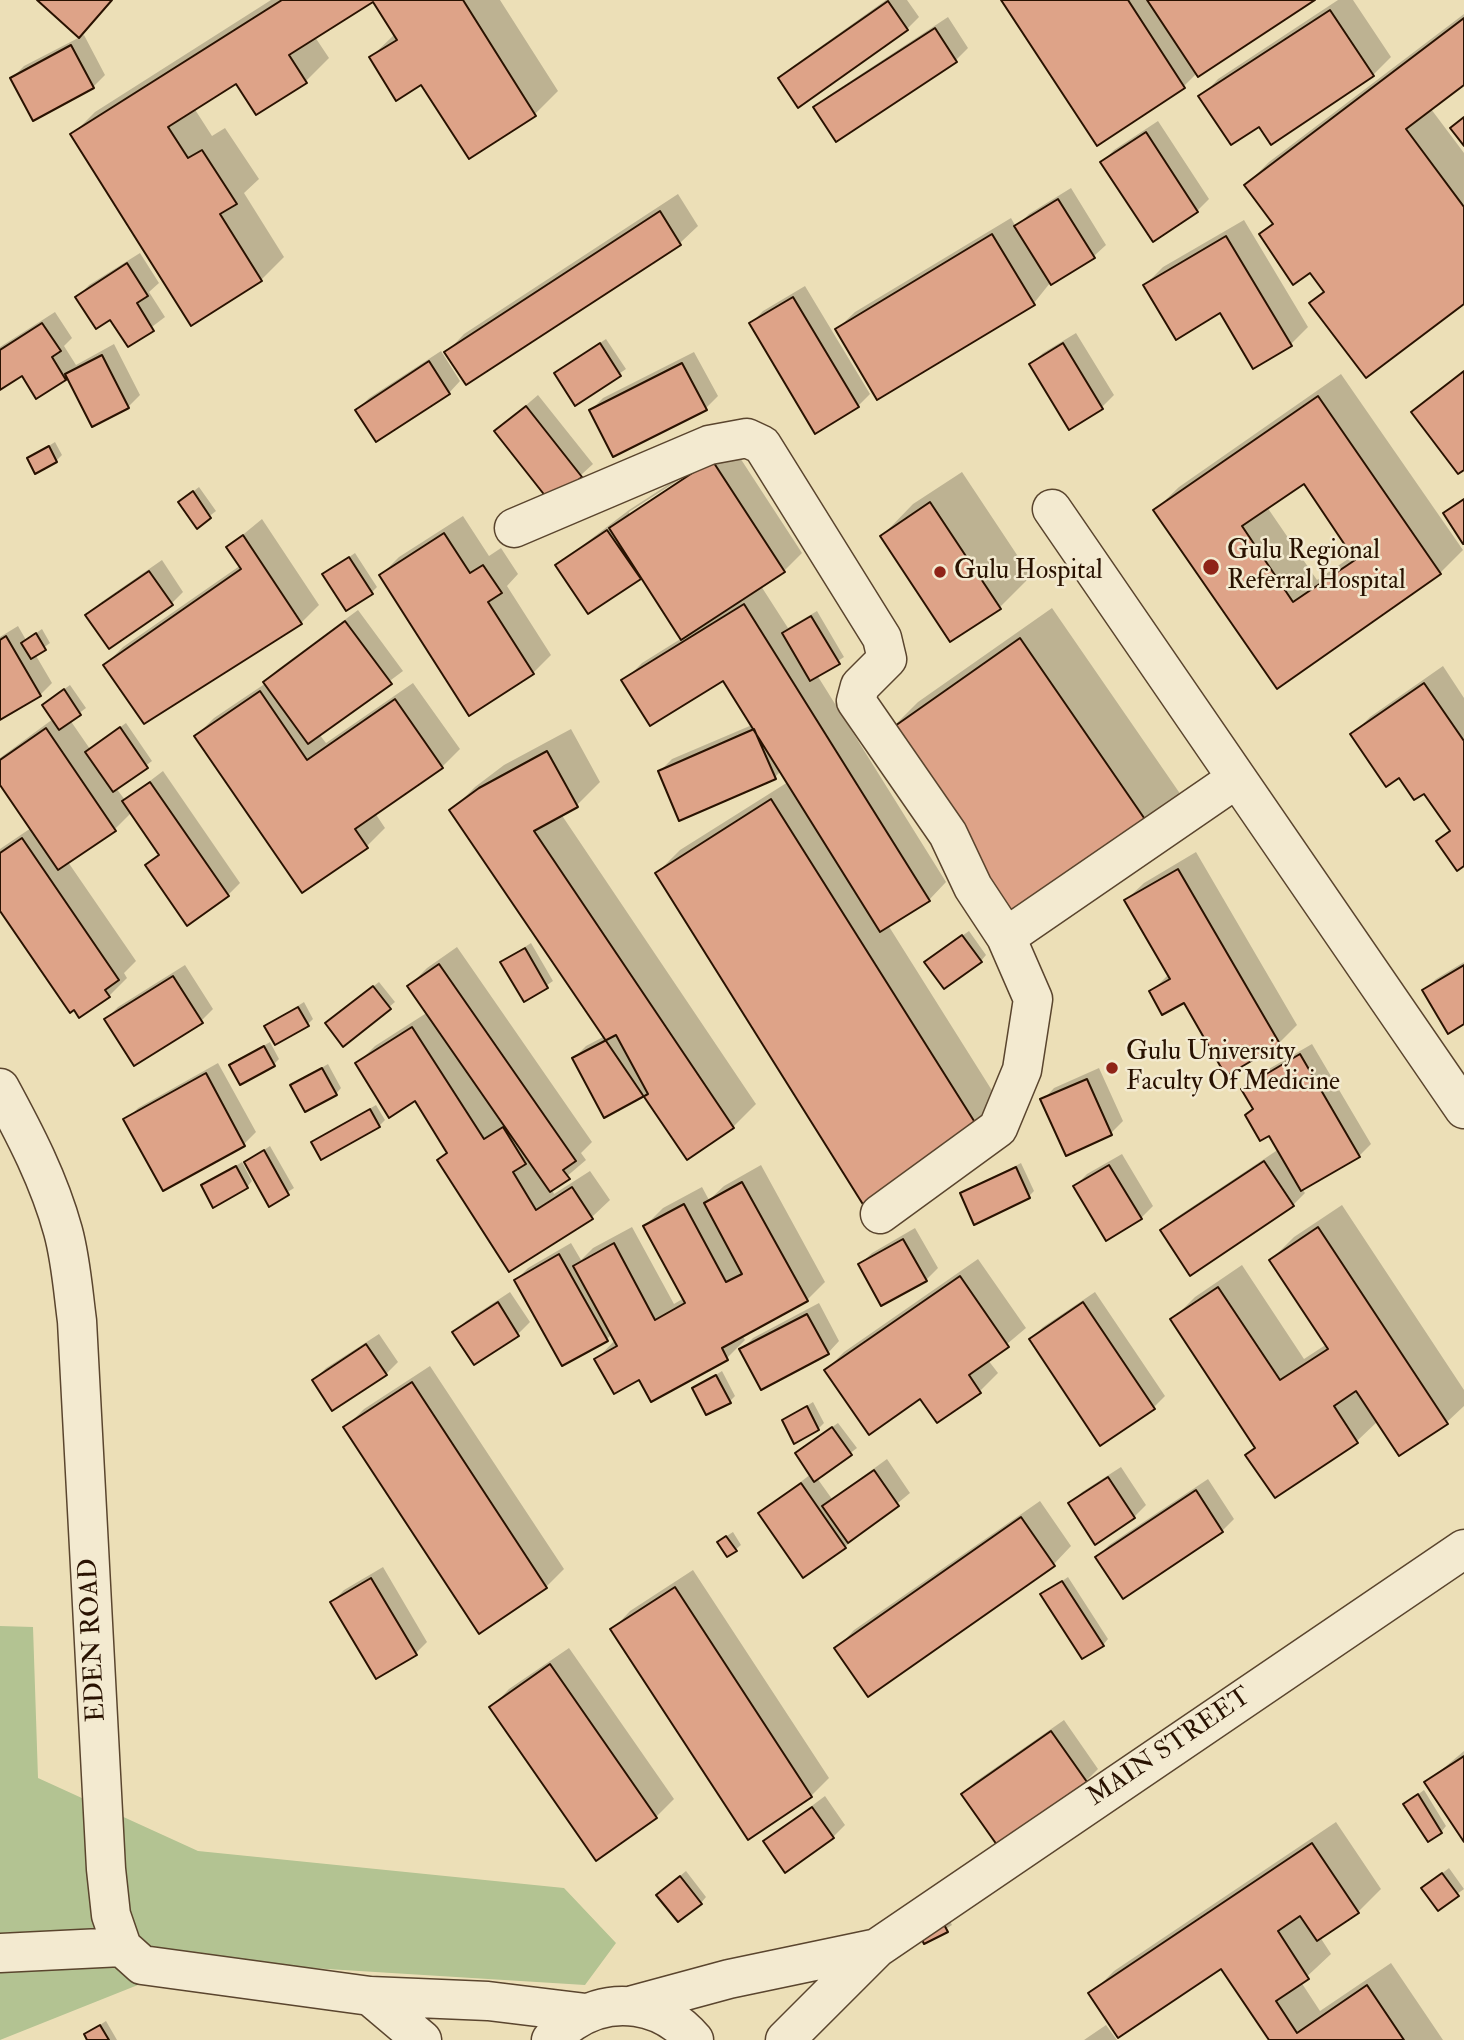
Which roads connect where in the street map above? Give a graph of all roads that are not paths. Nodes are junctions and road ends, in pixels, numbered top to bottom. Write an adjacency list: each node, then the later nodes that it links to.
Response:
1 (1052, 509): 3 (street)
2 (514, 528): 4 (street)
3 (1236, 779): 4 (street); 6 (street)
4 (1006, 937): 7 (street)
5 (0, 1088): 9 (street, EDEN ROAD)
6 (1464, 1109)
7 (880, 1214)
8 (1464, 1549): 10 (street, MAIN STREET)
9 (121, 1947): 11 (street); 12 (street)
10 (877, 1948): 13 (street); 18 (street)
11 (0, 1953)
12 (370, 1996): 14 (street); 15 (street)
13 (632, 2005): 14 (street); 17 (street)
14 (586, 2013): 16 (street)
15 (422, 2040)
16 (551, 2040)
17 (694, 2040)
18 (785, 2040)

